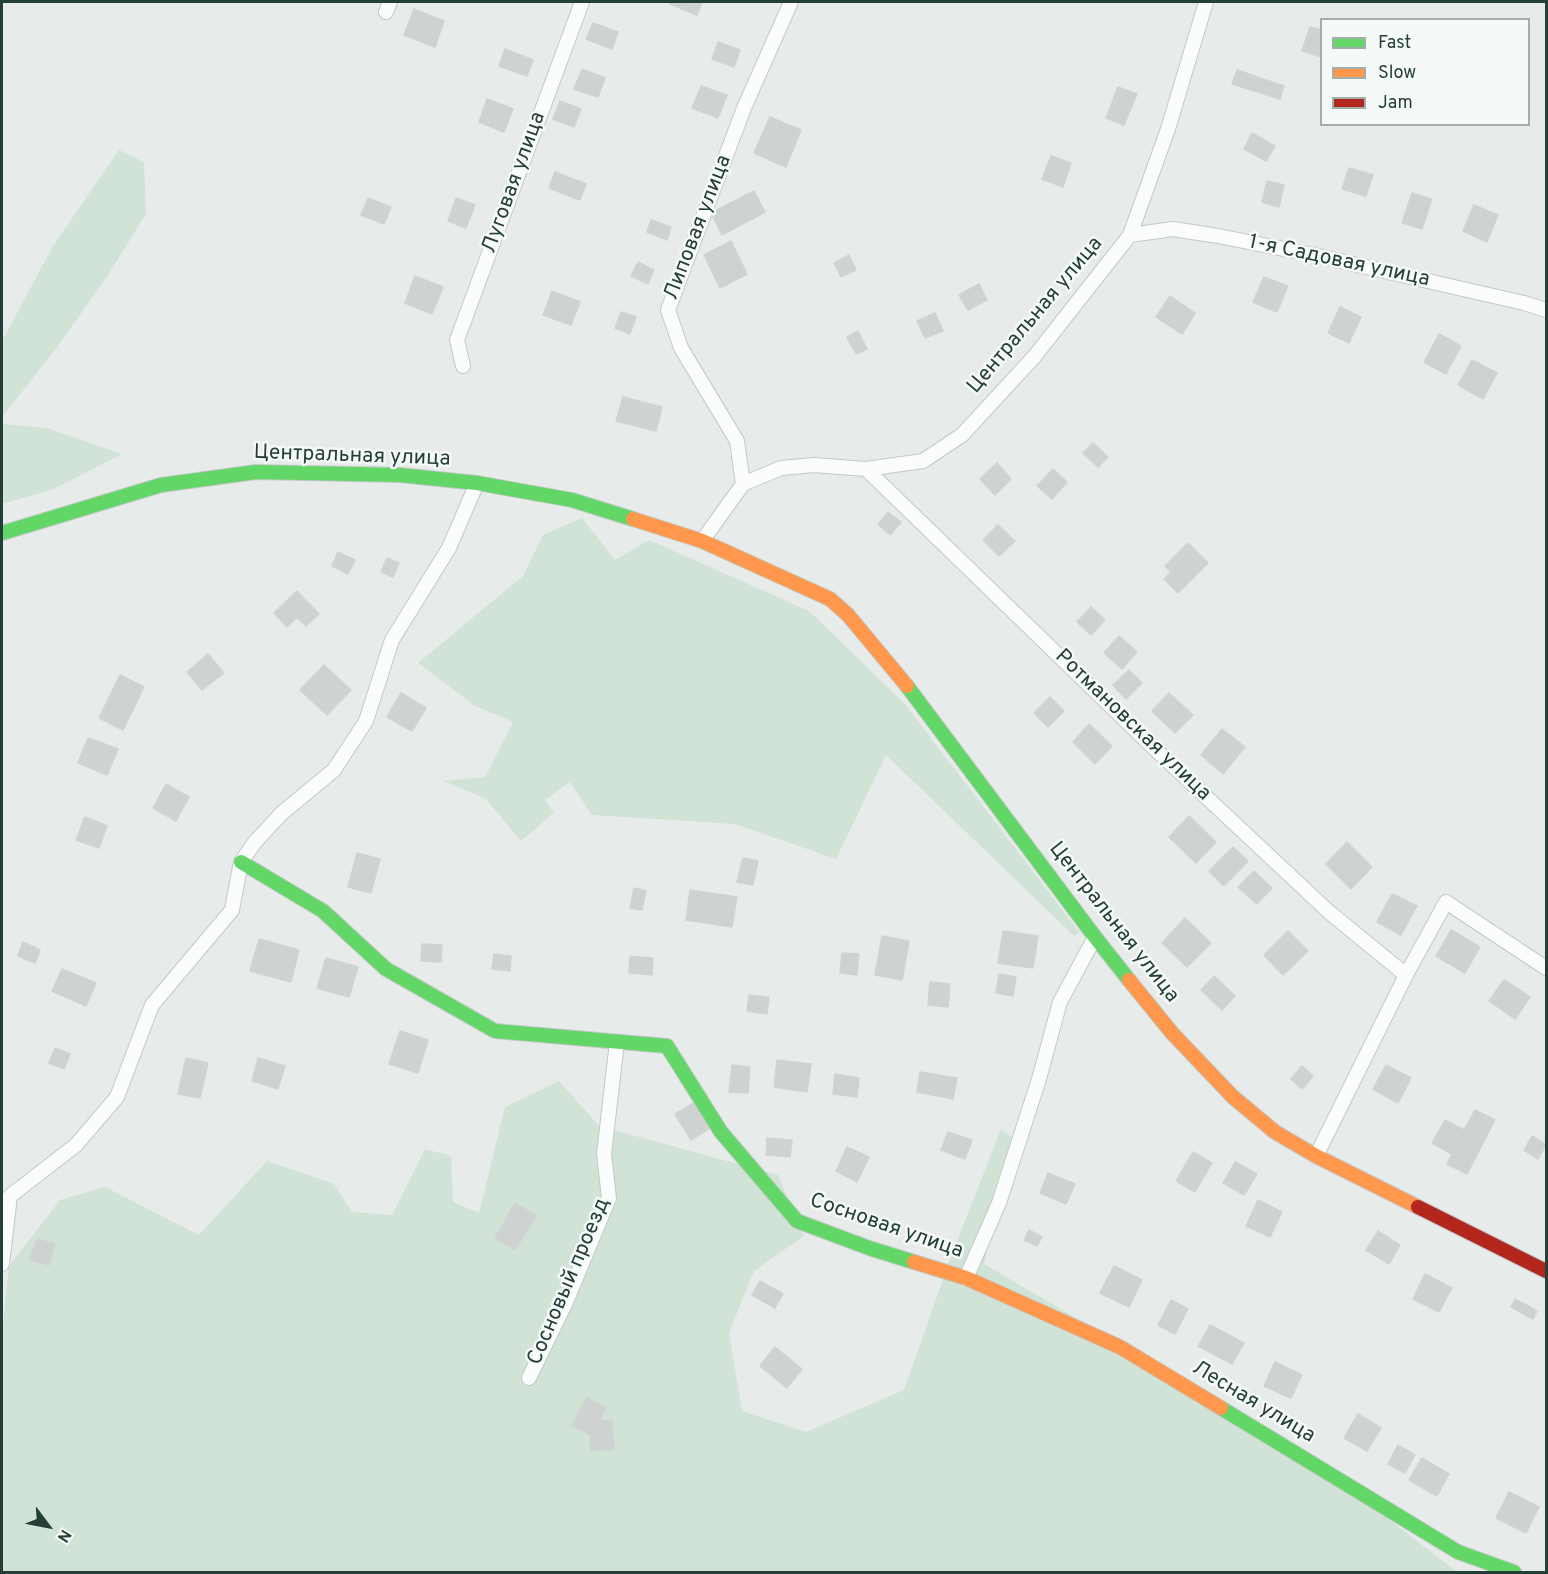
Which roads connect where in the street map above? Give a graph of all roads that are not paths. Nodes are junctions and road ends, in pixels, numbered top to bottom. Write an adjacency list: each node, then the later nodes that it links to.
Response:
1 (582, 2): 6 (street, Луговая улица)
2 (791, 2): 9 (street, Липовая улица)
3 (1206, 2): 4 (street, Центральная улица)
4 (1130, 235): 5 (street, 1-я Садовая улица); 7 (street, Центральная улица)
5 (1546, 310)
6 (463, 366)
7 (866, 469): 9 (street, Центральная улица); 15 (street, Ротмановская улица)
8 (477, 483): 10 (street, Центральная улица); 11 (street, Центральная улица); 12 (street)
9 (742, 484): 11 (street)
10 (2, 533)
11 (702, 541): 13 (street, Центральная улица)
12 (241, 862): 16 (street, Сосновая улица); 18 (street)
13 (1095, 938): 17 (street, Центральная улица); 20 (street, Сосновая улица)
14 (1546, 968): 15 (street)
15 (1406, 975): 17 (street)
16 (617, 1041): 20 (street, Сосновая улица); 21 (street, Сосновый проезд)
17 (1316, 1156): 19 (street, Центральная улица)
18 (2, 1264)
19 (1546, 1271)
20 (966, 1278): 22 (street, Лесная улица)
21 (529, 1378)
22 (1514, 1572)

